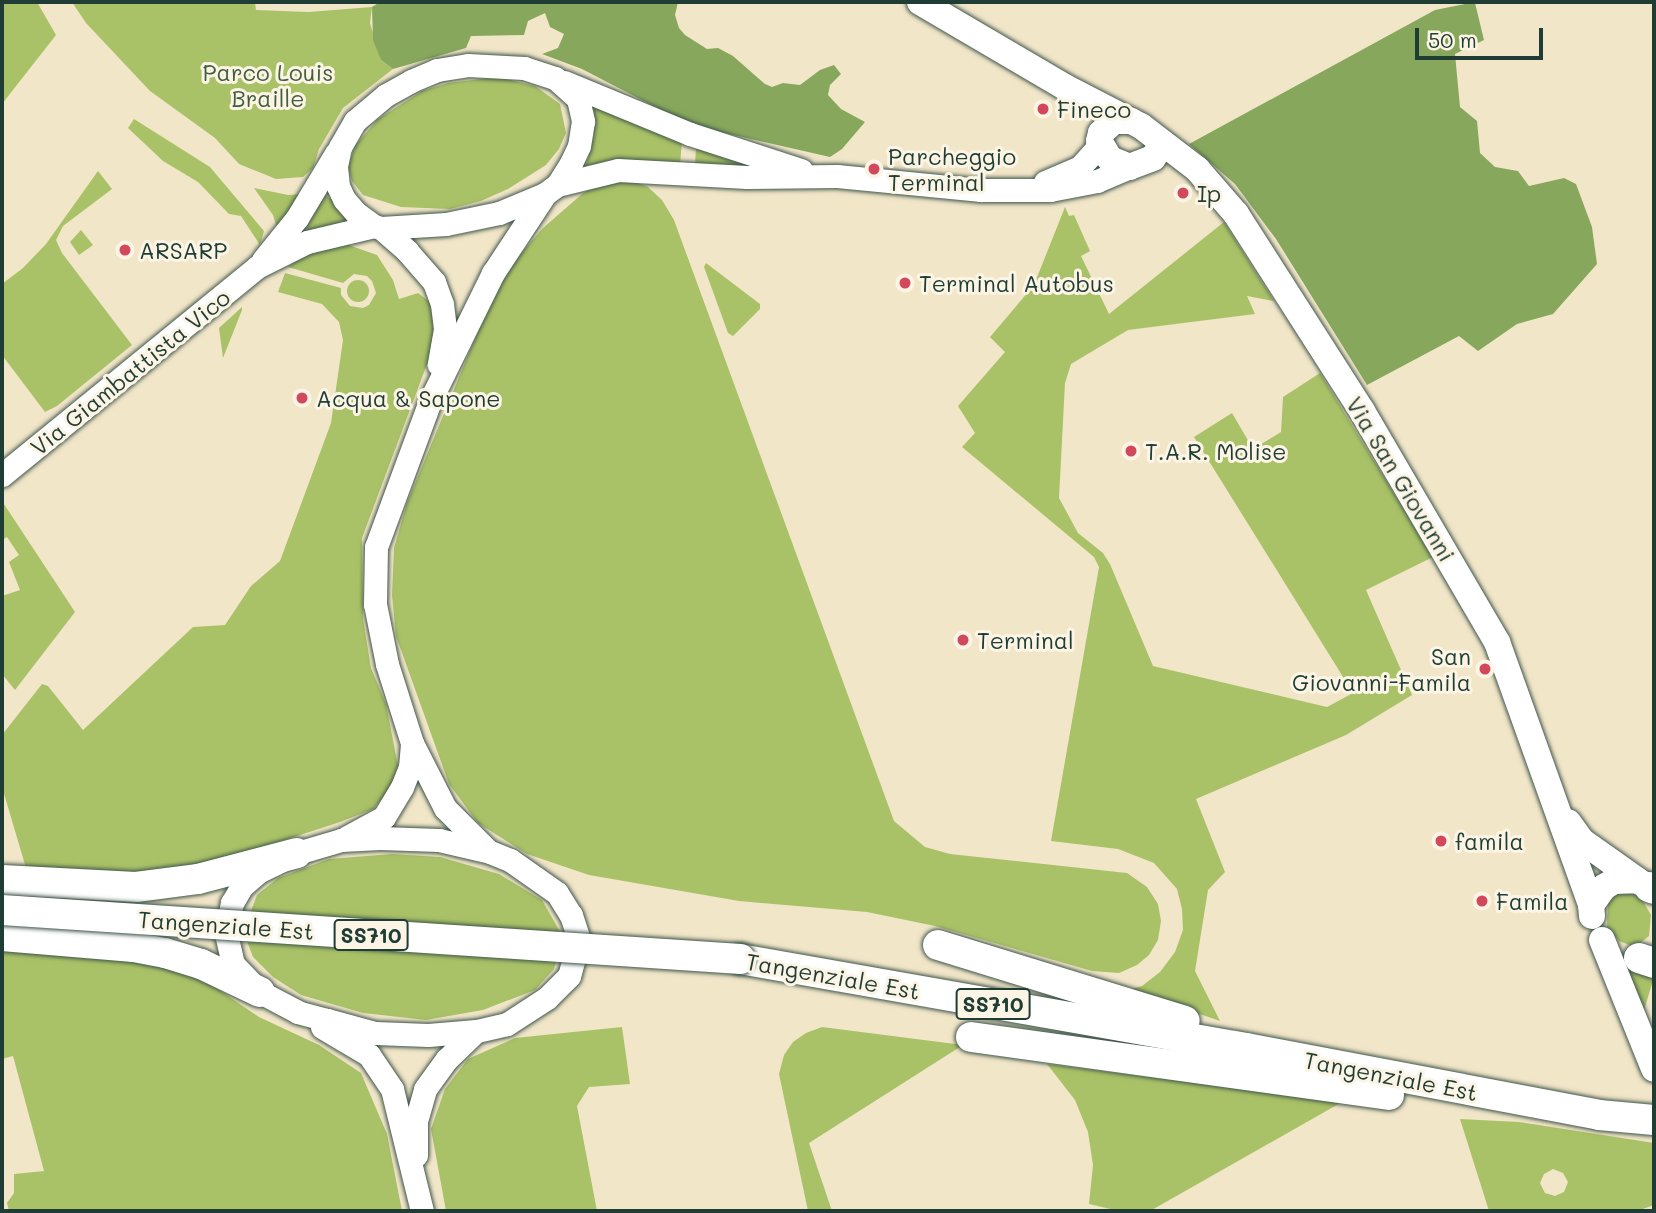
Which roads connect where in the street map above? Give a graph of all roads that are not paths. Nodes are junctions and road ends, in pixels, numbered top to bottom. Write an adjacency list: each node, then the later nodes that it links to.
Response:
1 (920, 2): 3 (main road)
2 (555, 78): 6 (street); 8 (street); 10 (street)
3 (1065, 87): 4 (main road); 5 (main road)
4 (1131, 121): 5 (main road); 7 (main road)
5 (1100, 139): 7 (main road); 9 (street)
6 (340, 147): 11 (street); 12 (street, Via Giambattista Vico)
7 (1149, 156): 9 (street); 16 (main road, Via San Giovanni)
8 (821, 176): 9 (street); 10 (street)
9 (1014, 188)
10 (551, 190): 11 (street); 13 (street)
11 (377, 227): 12 (street, Via Giambattista Vico); 13 (street)
12 (257, 267): 14 (street, Via Giambattista Vico)
13 (430, 401): 15 (street)
14 (2, 475)
15 (412, 743): 17 (street); 18 (street)
16 (1560, 813): 21 (main road, Via San Giovanni); 22 (main road, Via San Giovanni)
17 (341, 841): 18 (street); 19 (street)
18 (490, 852): 30 (street)
19 (297, 853): 20 (main road); 27 (street)
20 (2, 880)
21 (1649, 887): 22 (main road)
22 (1591, 905): 26 (main road, Via San Giovanni)
23 (2, 910): 32 (main road, Tangenziale Est / SS710, bridge)
24 (2, 936): 27 (main road)
25 (938, 945): 32 (main road)
26 (1640, 959): 33 (main road)
27 (260, 992): 28 (street)
28 (298, 1012): 30 (street); 36 (street)
29 (1654, 1013): 33 (main road)
30 (476, 1031): 36 (street)
31 (971, 1037): 34 (main road)
32 (1246, 1048): 34 (main road, Tangenziale Est / SS710)
33 (1649, 1057)
34 (1508, 1099): 35 (main road, Tangenziale Est / SS710)
35 (1654, 1120)
36 (415, 1176): 37 (street)
37 (422, 1211)

